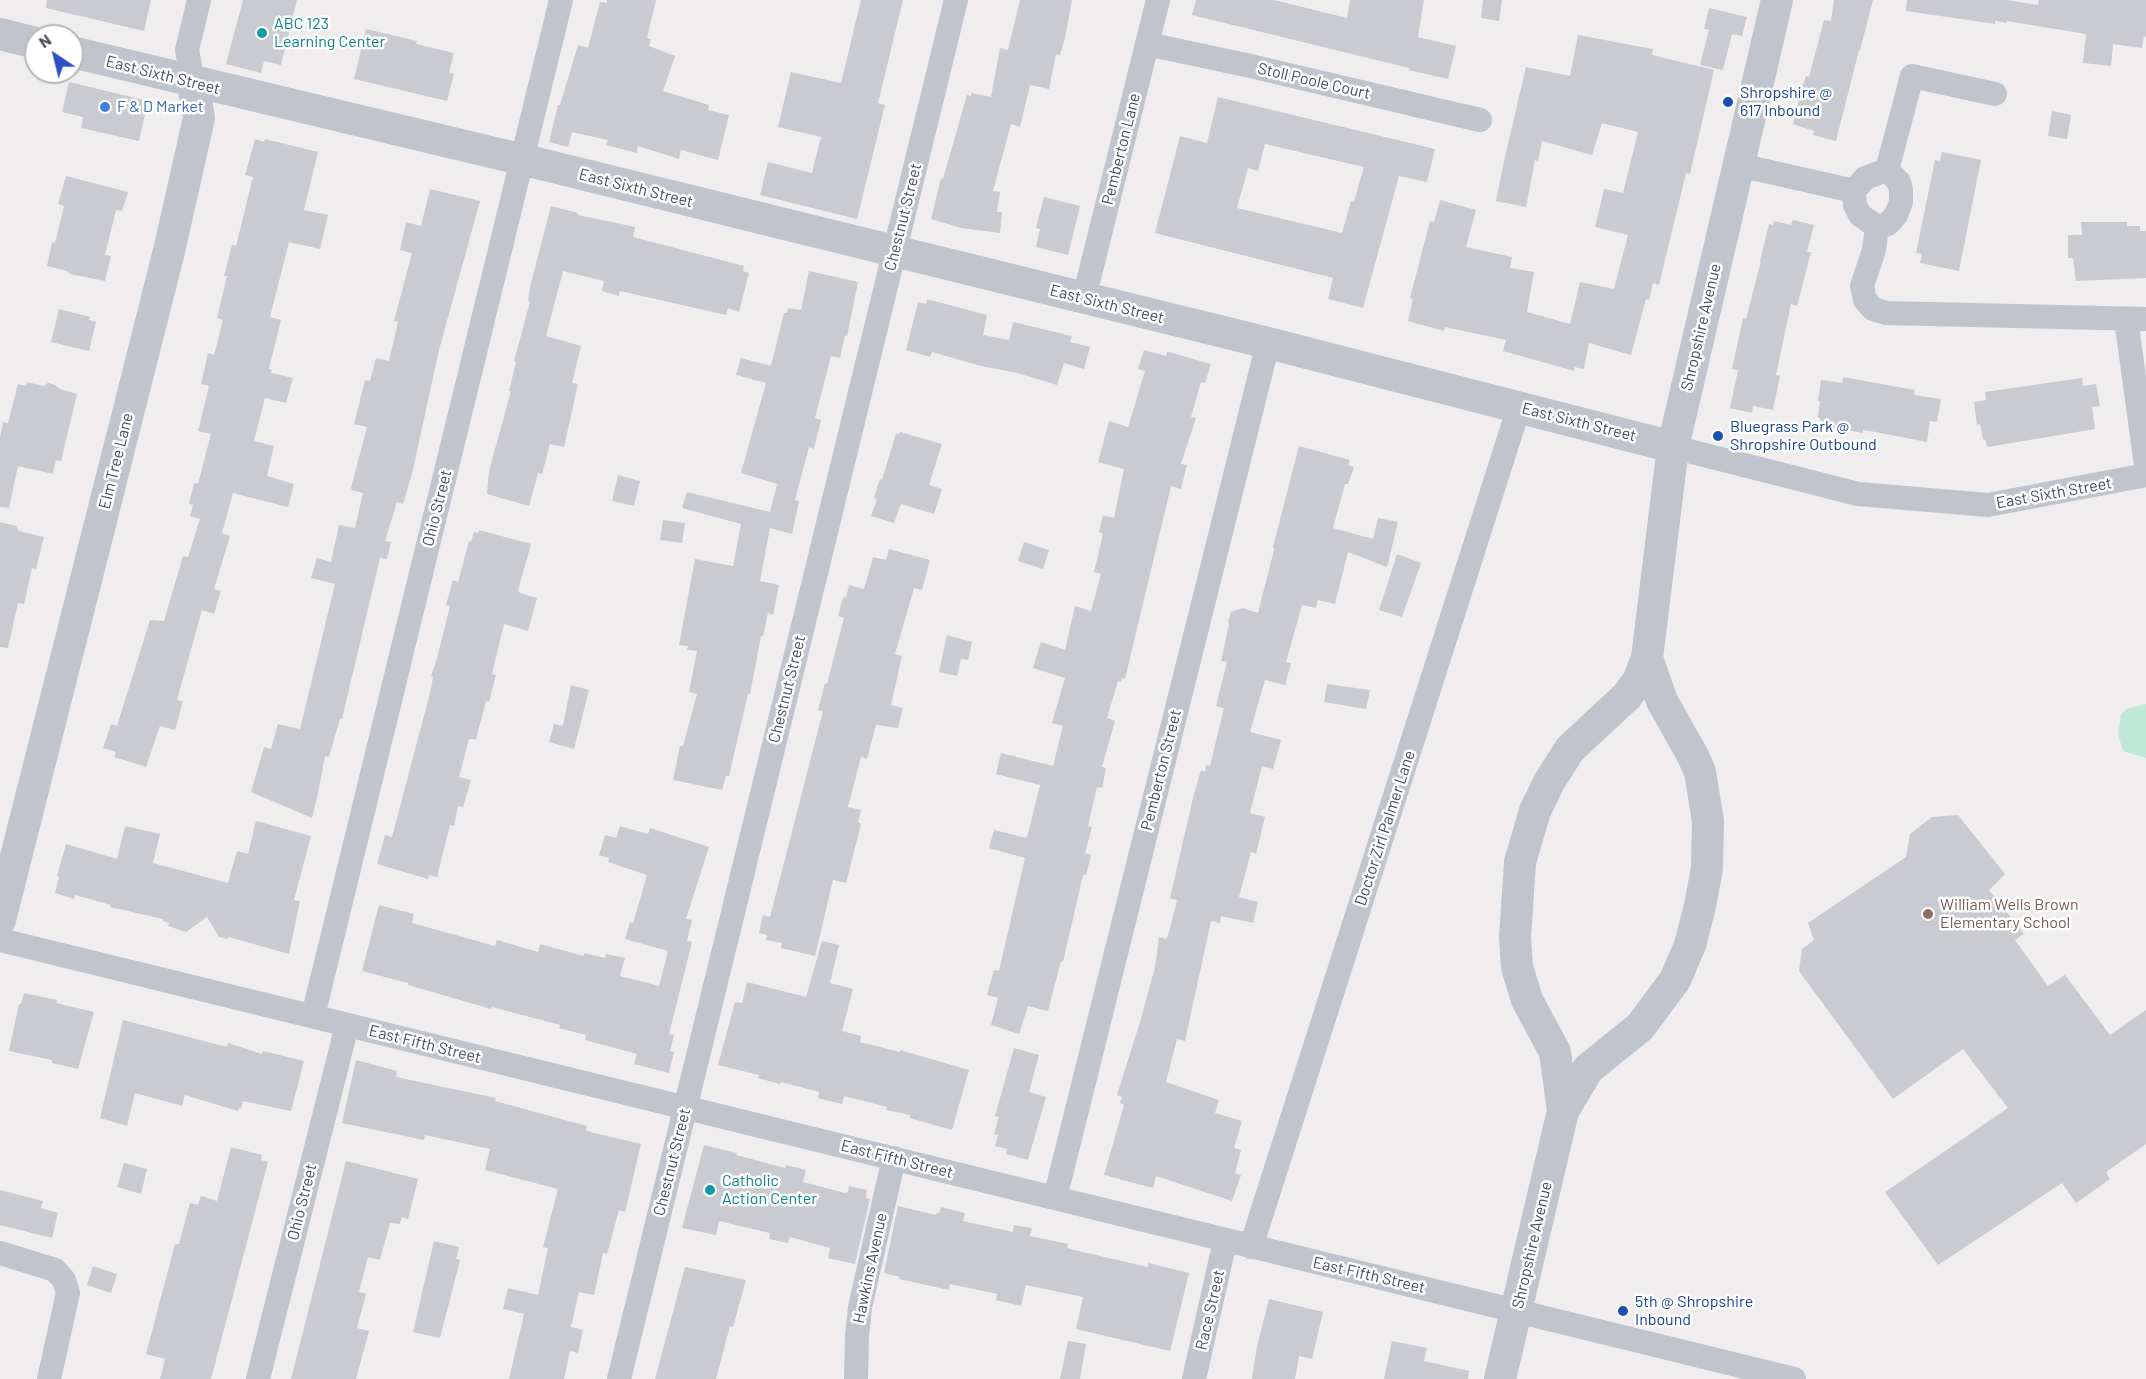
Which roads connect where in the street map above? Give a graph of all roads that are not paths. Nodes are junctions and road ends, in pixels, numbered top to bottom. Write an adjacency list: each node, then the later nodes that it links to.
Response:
1 (199, 0): 10 (street, Elm Tree Lane)
2 (561, 0): 13 (street, Ohio Street)
3 (956, 0): 18 (street, Chestnut Street)
4 (1158, 0): 8 (street, Pemberton Lane)
5 (1777, 0): 14 (street, Shropshire Avenue)
6 (0, 34): 7 (street)
7 (24, 40)
8 (1148, 44): 12 (street, Stoll Poole Court); 19 (street, Pemberton Lane)
9 (84, 55): 10 (street, East Sixth Street)
10 (193, 82): 13 (street, East Sixth Street); 29 (street, Elm Tree Lane)
11 (1995, 94): 15 (street)
12 (1480, 120)
13 (522, 159): 18 (street, East Sixth Street); 31 (street, Ohio Street)
14 (1739, 165): 16 (street); 23 (street, Shropshire Avenue)
15 (1887, 170): 16 (street); 17 (street)
16 (1854, 191): 17 (street)
17 (1877, 227): 20 (street)
18 (894, 252): 19 (street, East Sixth Street); 35 (street, Chestnut Street)
19 (1084, 298): 21 (street, East Sixth Street)
20 (2136, 319): 24 (street)
21 (1268, 343): 22 (street, East Sixth Street); 38 (street, Pemberton Street)
22 (1519, 407): 23 (street, East Sixth Street); 40 (street, Doctor Zirl Palmer Lane)
23 (1673, 447): 25 (street, East Sixth Street); 26 (street, Shropshire Avenue)
24 (2146, 465)
25 (2146, 475)
26 (1647, 658): 27 (street, Shropshire Avenue); 28 (street, Shropshire Avenue)
27 (1604, 720): 28 (street, Shropshire Avenue); 33 (street, Shropshire Avenue)
28 (1673, 723): 34 (street, Shropshire Avenue)
29 (0, 920)
30 (0, 940): 31 (street, East Fifth Street)
31 (313, 1016): 32 (street, East Fifth Street)
32 (347, 1025): 35 (street, East Fifth Street); 44 (street, Ohio Street)
33 (1542, 1028): 34 (street, Shropshire Avenue); 36 (street, Shropshire Avenue)
34 (1616, 1046): 36 (street, Shropshire Avenue)
35 (685, 1107): 37 (street, East Fifth Street); 45 (street, Chestnut Street)
36 (1563, 1111): 42 (street, Shropshire Avenue)
37 (894, 1158): 38 (street, East Fifth Street); 46 (street, Hawkins Avenue)
38 (1055, 1198): 39 (street, East Fifth Street)
39 (1225, 1241): 40 (street, East Fifth Street); 47 (street, Race Street)
40 (1251, 1248): 42 (street, East Fifth Street)
41 (0, 1253): 43 (street)
42 (1517, 1310): 48 (street, Shropshire Avenue); 49 (street, East Fifth Street)
43 (49, 1379)
44 (258, 1379)
45 (619, 1379)
46 (856, 1379)
47 (1194, 1379)
48 (1500, 1379)
49 (1794, 1379)

